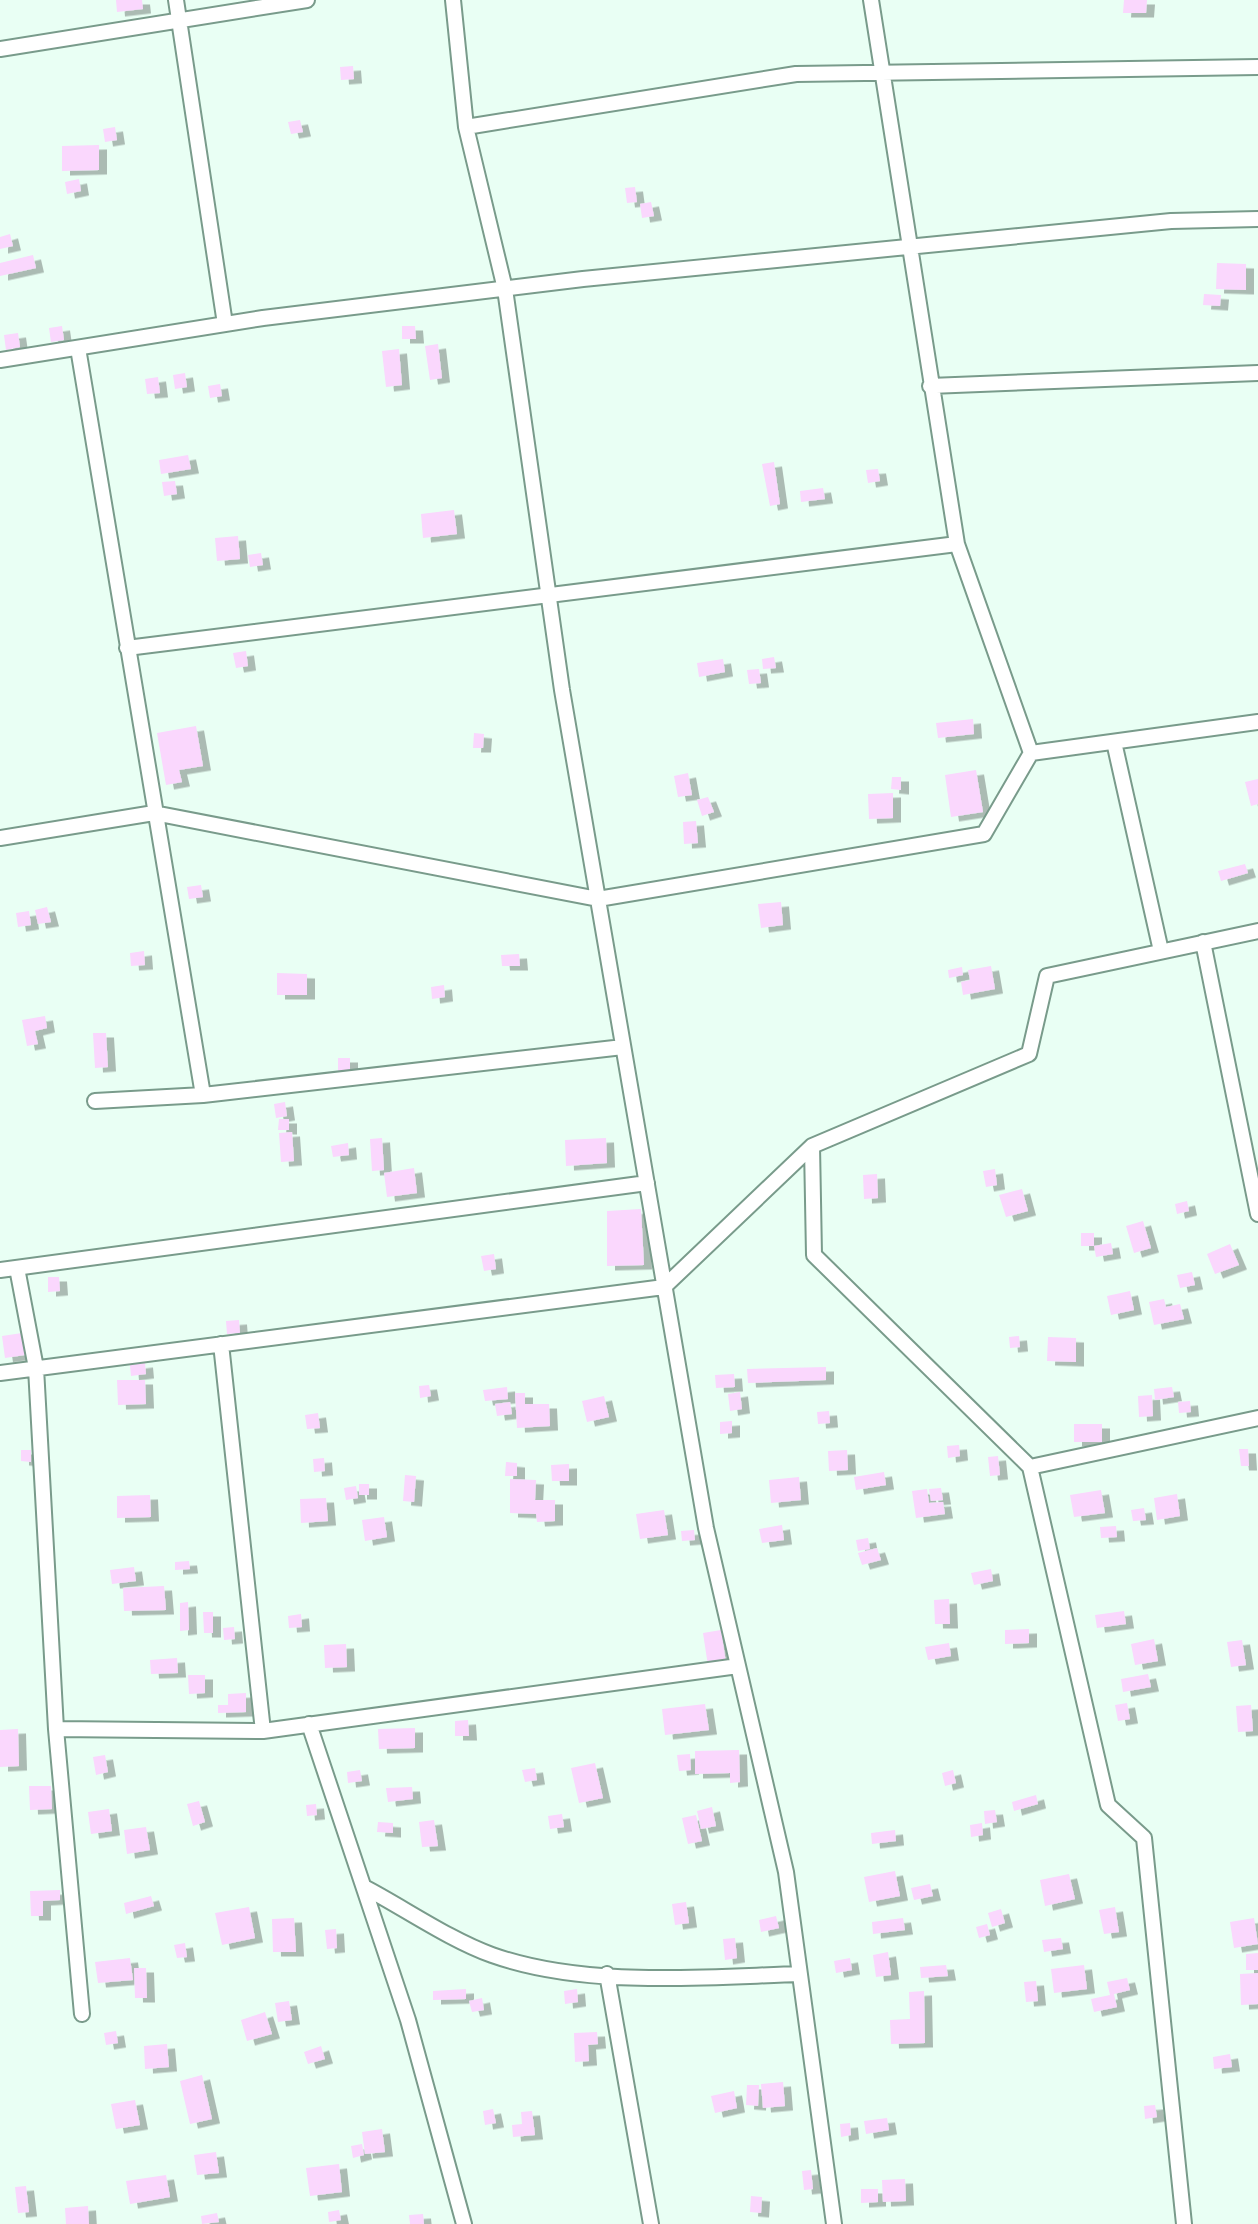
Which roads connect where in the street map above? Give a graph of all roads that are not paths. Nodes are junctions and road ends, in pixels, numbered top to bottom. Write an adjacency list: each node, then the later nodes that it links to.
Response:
1 (176, 0): 5 (street)
2 (307, 0): 5 (street)
3 (453, 0): 9 (street)
4 (871, 0): 8 (street)
5 (179, 20): 6 (street); 13 (street)
6 (0, 49)
7 (1258, 67): 8 (street)
8 (882, 73): 9 (street); 11 (street)
9 (466, 127): 12 (street)
10 (1258, 219): 11 (street)
11 (909, 247): 12 (street); 17 (street)
12 (505, 289): 13 (street); 19 (street)
13 (225, 324): 14 (street)
14 (78, 348): 15 (street); 20 (street)
15 (0, 360)
16 (1258, 373): 17 (street)
17 (930, 386): 18 (street)
18 (957, 544): 19 (street); 23 (street)
19 (548, 595): 20 (street); 26 (street)
20 (127, 648): 24 (street)
21 (1258, 722): 22 (street)
22 (1114, 742): 23 (street); 29 (street)
23 (1031, 753): 26 (street)
24 (154, 813): 25 (street); 26 (street); 31 (street)
25 (0, 838)
26 (598, 899): 30 (street)
27 (1258, 931): 28 (street)
28 (1203, 942): 29 (street); 35 (street)
29 (1161, 951): 33 (street)
30 (623, 1047): 31 (street); 34 (street)
31 (203, 1095): 32 (street)
32 (95, 1101)
33 (812, 1146): 38 (street); 43 (street)
34 (647, 1183): 36 (street); 38 (street)
35 (1258, 1214)
36 (17, 1268): 37 (street); 40 (street)
37 (0, 1270)
38 (664, 1287): 39 (street); 44 (street)
39 (221, 1344): 40 (street); 47 (street)
40 (36, 1368): 41 (street); 46 (street)
41 (0, 1373)
42 (1258, 1418): 43 (street)
43 (1030, 1467): 55 (street)
44 (738, 1666): 45 (street); 50 (street)
45 (309, 1724): 47 (street); 48 (street)
46 (56, 1729): 47 (street); 51 (street)
47 (263, 1731)
48 (364, 1887): 49 (street); 52 (street)
49 (607, 1974): 50 (street); 53 (street)
50 (800, 1974): 54 (street)
51 (82, 2014)
52 (464, 2224)
53 (651, 2224)
54 (834, 2224)
55 (1184, 2224)

